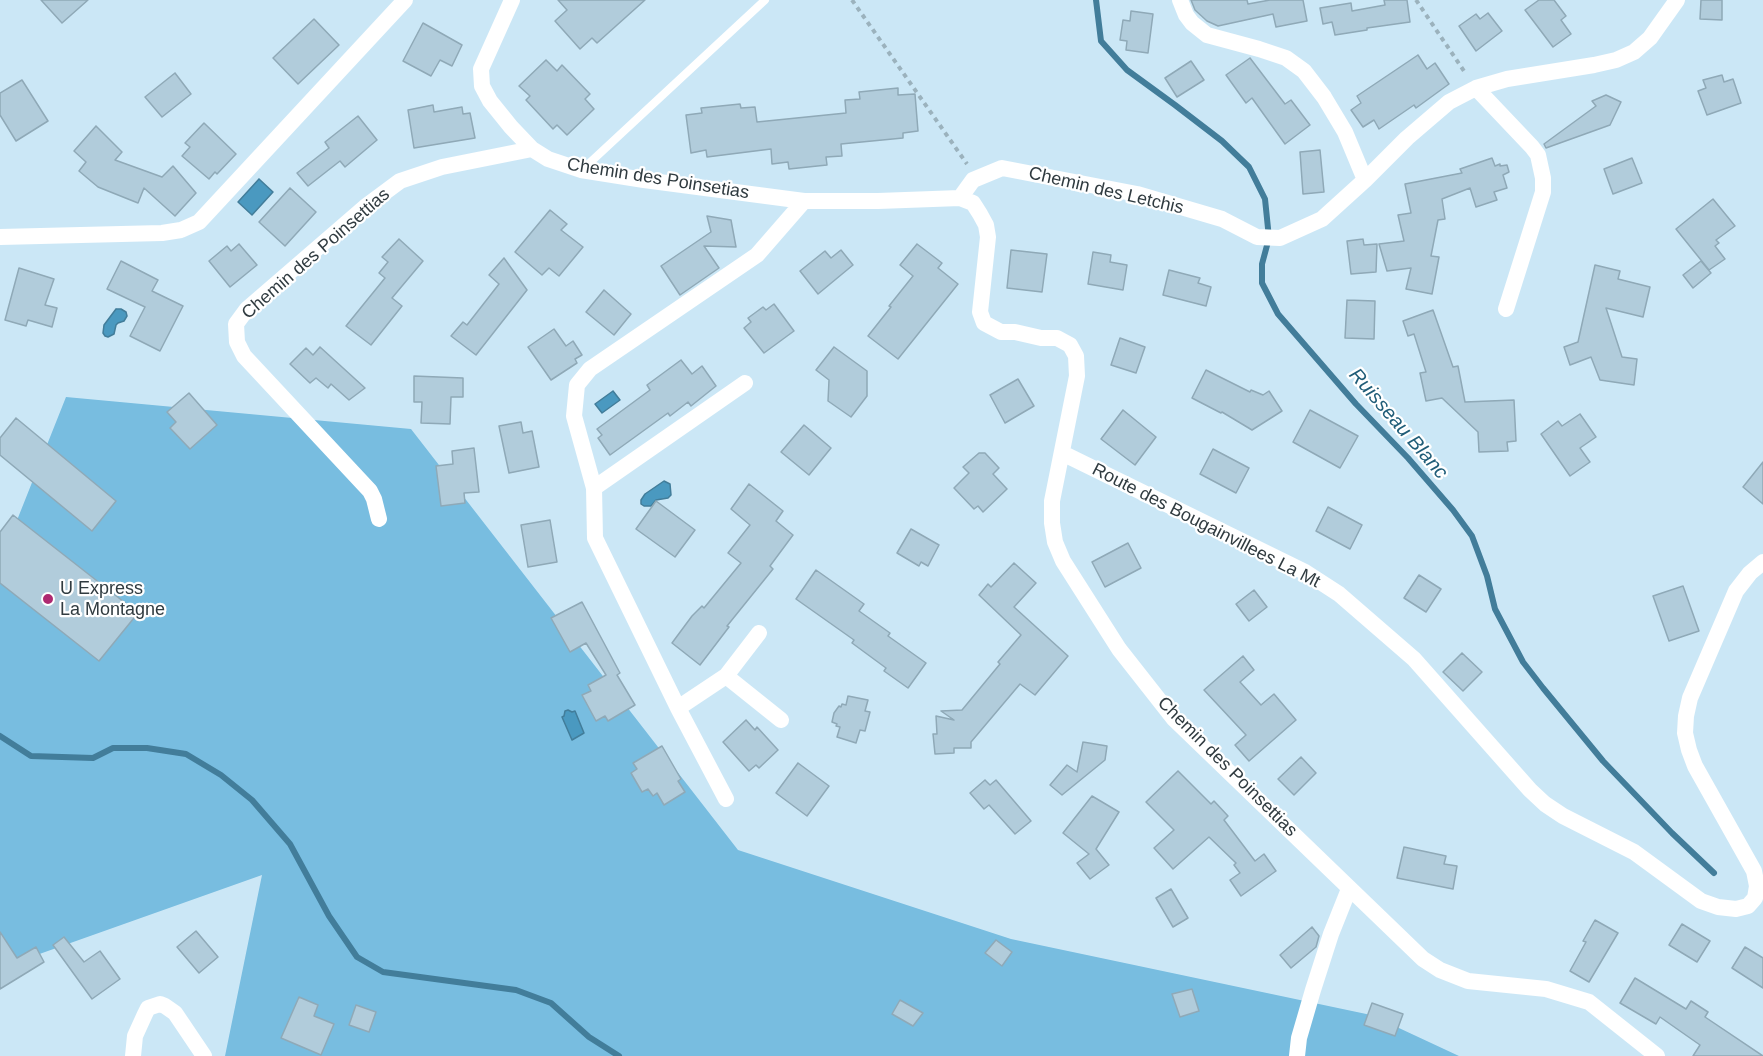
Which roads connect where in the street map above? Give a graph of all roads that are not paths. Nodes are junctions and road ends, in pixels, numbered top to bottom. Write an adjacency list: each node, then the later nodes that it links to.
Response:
1 (405, 0): 12 (street)
2 (512, 0): 7 (street, Chemin des Poinsetias)
3 (765, 0): 8 (lane)
4 (1180, 0): 9 (street)
5 (1677, 0): 6 (street)
6 (1476, 88): 9 (street); 13 (street)
7 (532, 149): 8 (street, Chemin des Poinsetias); 17 (street, Chemin des Poinsettias)
8 (581, 170): 11 (street, Chemin des Poinsetias)
9 (1365, 180): 10 (street, Chemin des Letchis)
10 (960, 198): 11 (street, Chemin des Poinsetias); 15 (street, Chemin des Poinsettias)
11 (804, 201): 16 (street)
12 (0, 237)
13 (1506, 309)
14 (744, 383): 16 (street)
15 (1062, 453): 18 (street, Route des Bougainvillees La Mt); 24 (street, Chemin des Poinsettias)
16 (594, 488): 21 (street)
17 (380, 519)
18 (1763, 562)
19 (759, 633): 20 (street)
20 (726, 676): 21 (street); 22 (street)
21 (678, 708): 23 (street)
22 (781, 720)
23 (726, 799)
24 (1349, 889): 27 (street); 28 (street, Chemin des Poinsettias)
25 (133, 1056): 26 (street)
26 (204, 1056)
27 (1297, 1056)
28 (1657, 1056)

